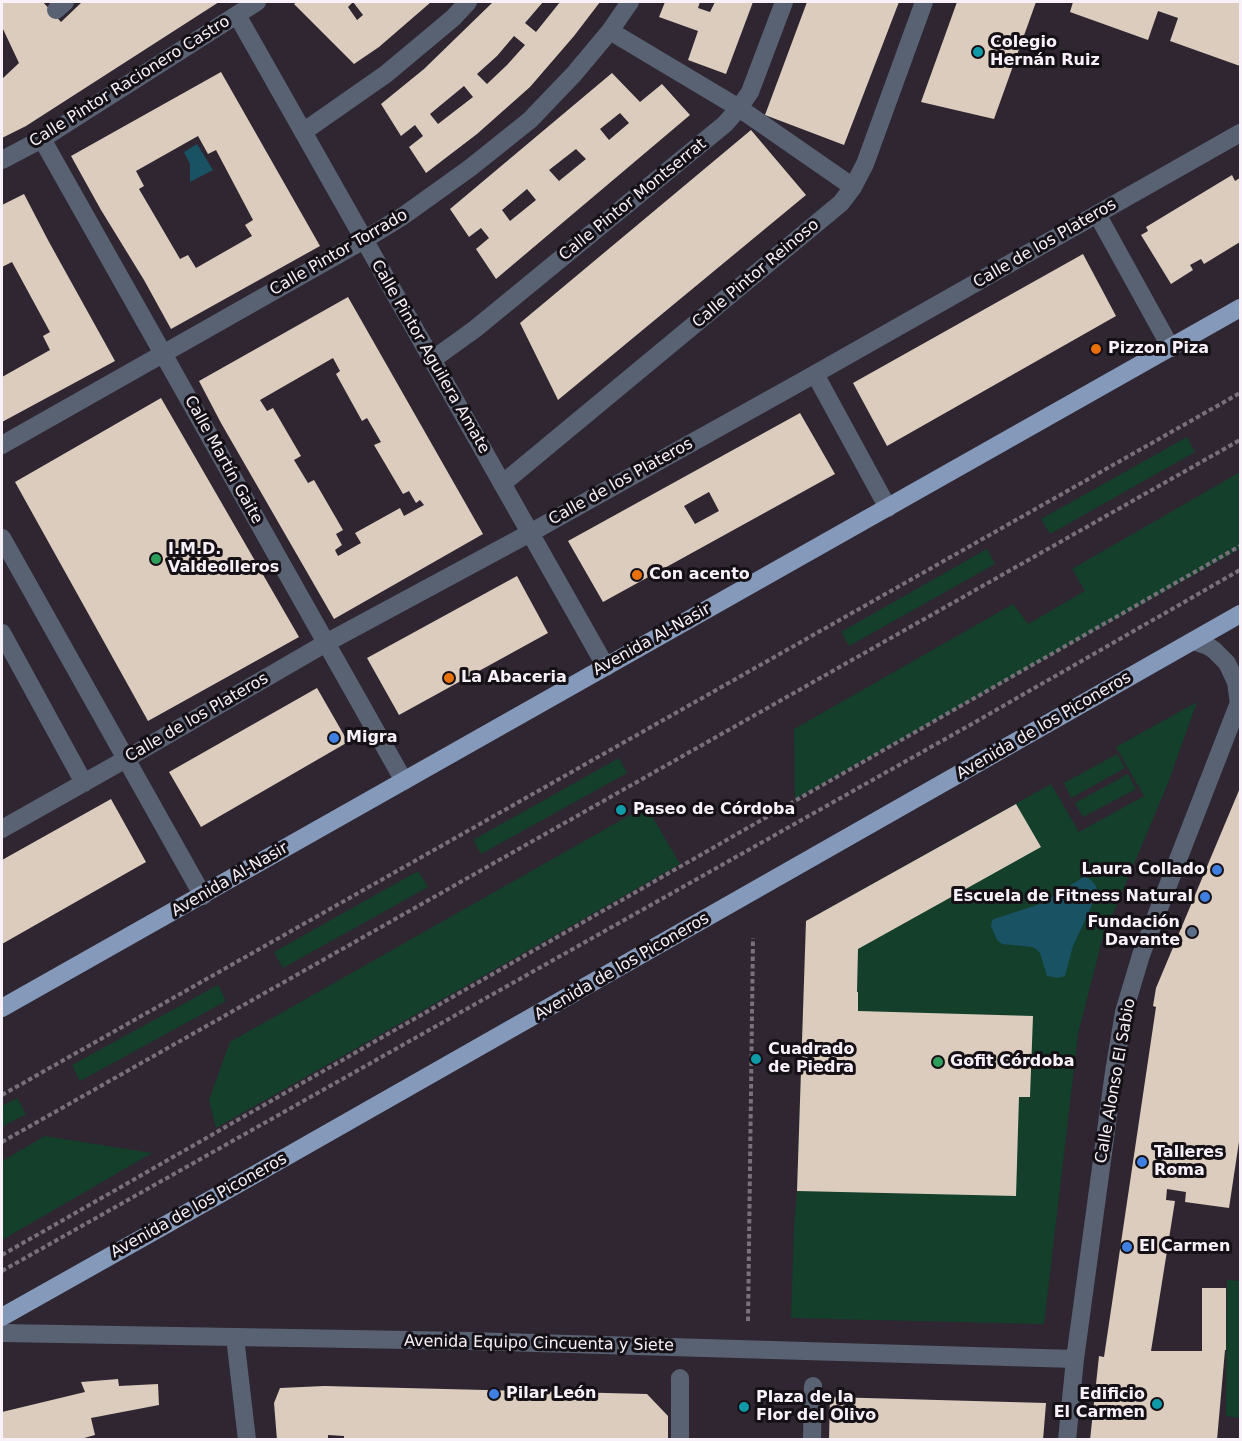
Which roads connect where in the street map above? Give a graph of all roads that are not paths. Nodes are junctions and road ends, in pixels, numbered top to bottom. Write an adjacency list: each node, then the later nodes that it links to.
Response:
1 (257, 2): 6 (street, Calle Pintor Racionero Castro)
2 (468, 2): 9 (street)
3 (630, 2): 7 (street, Calle Pintor Torrado)
4 (784, 2): 8 (street, Calle Pintor Montserrat)
5 (924, 2): 13 (street, Calle Pintor Reinoso)
6 (237, 15): 9 (street, Calle Pintor Aguilera Amate); 11 (street, Calle Pintor Racionero Castro)
7 (610, 31): 8 (street); 15 (street, Calle Pintor Torrado)
8 (739, 108): 13 (street); 19 (street, Calle Pintor Montserrat)
9 (303, 132): 15 (street, Calle Pintor Aguilera Amate)
10 (1240, 133): 14 (street, Calle de los Plateros)
11 (42, 139): 12 (street, Calle Pintor Racionero Castro); 18 (street, Calle Martín Gaite)
12 (2, 160)
13 (853, 187): 22 (street, Calle Pintor Reinoso)
14 (1097, 214): 17 (street); 20 (street, Calle de los Plateros)
15 (364, 240): 18 (street, Calle Pintor Torrado); 19 (street, Calle Pintor Aguilera Amate)
16 (1240, 308): 17 (main road, Avenida Al-Nasir)
17 (1171, 348): 23 (main road, Avenida Al-Nasir)
18 (163, 354): 21 (street, Calle Pintor Torrado); 29 (street, Calle Martín Gaite)
19 (432, 360): 22 (street, Calle Pintor Aguilera Amate)
20 (815, 374): 23 (street); 24 (street, Calle de los Plateros)
21 (2, 445)
22 (502, 484): 24 (street, Calle Pintor Aguilera Amate)
23 (888, 508): 30 (main road, Avenida Al-Nasir)
24 (530, 533): 29 (street, Calle de los Plateros); 30 (street, Calle Pintor Aguilera Amate)
25 (2, 540): 32 (street)
26 (1240, 614): 28 (main road, Avenida de los Piconeros)
27 (2, 633): 34 (street)
28 (1193, 641): 31 (street, Calle Alonso El Sabio); 38 (main road, Avenida de los Piconeros)
29 (326, 643): 32 (street, Calle de los Plateros); 33 (street, Calle Martín Gaite)
30 (606, 667): 33 (main road, Avenida Al-Nasir)
31 (1240, 702): 41 (street, Calle Alonso El Sabio)
32 (126, 759): 34 (street, Calle de los Plateros); 36 (street)
33 (404, 781): 36 (main road, Avenida Al-Nasir)
34 (84, 783): 35 (street, Calle de los Plateros)
35 (2, 829)
36 (203, 896): 37 (main road, Avenida Al-Nasir)
37 (2, 1008)
38 (2, 1317)
39 (2, 1333): 40 (street, Avenida Equipo Cincuenta y Siete)
40 (235, 1337): 41 (street, Avenida Equipo Cincuenta y Siete); 44 (street)
41 (1076, 1359): 47 (street, Calle Alonso El Sabio)
42 (680, 1378): 45 (street)
43 (813, 1386): 46 (street)
44 (247, 1440)
45 (680, 1440)
46 (812, 1440)
47 (1067, 1440)

